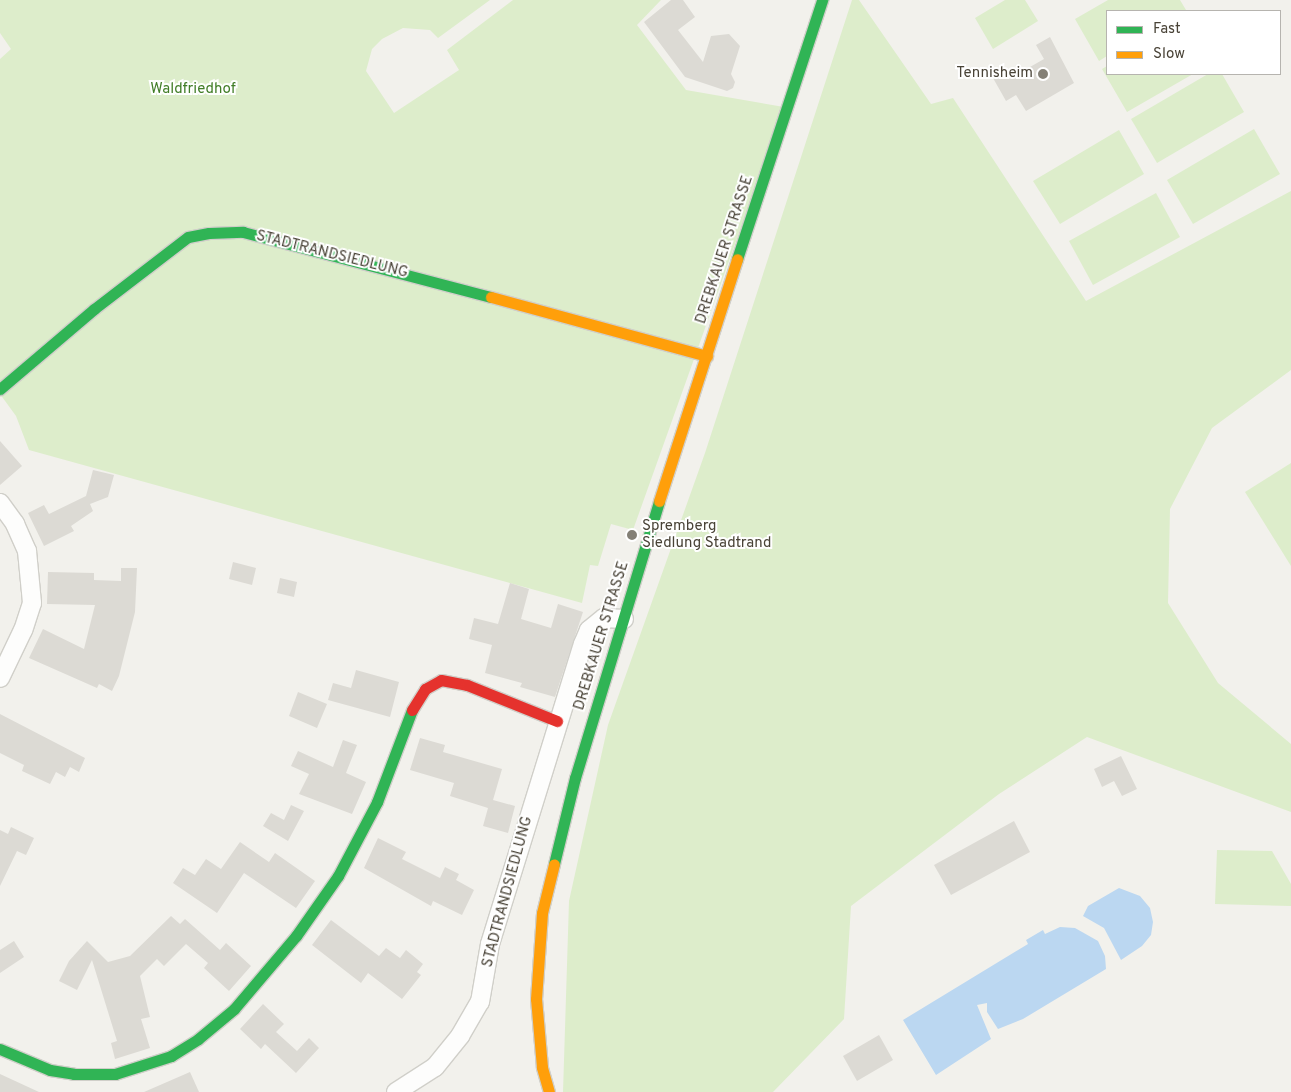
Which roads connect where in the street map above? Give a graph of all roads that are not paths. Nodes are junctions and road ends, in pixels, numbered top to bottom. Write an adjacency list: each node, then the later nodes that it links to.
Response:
1 (822, 0): 2 (street, DREBKAUER STRASSE)
2 (706, 356): 3 (street, STADTRANDSIEDLUNG); 5 (street, DREBKAUER STRASSE)
3 (0, 389)
4 (0, 503): 6 (street)
5 (624, 619): 7 (street, STADTRANDSIEDLUNG); 10 (street, DREBKAUER STRASSE)
6 (0, 678)
7 (557, 721): 8 (street); 9 (street, STADTRANDSIEDLUNG)
8 (0, 1049)
9 (396, 1092)
10 (549, 1092)

